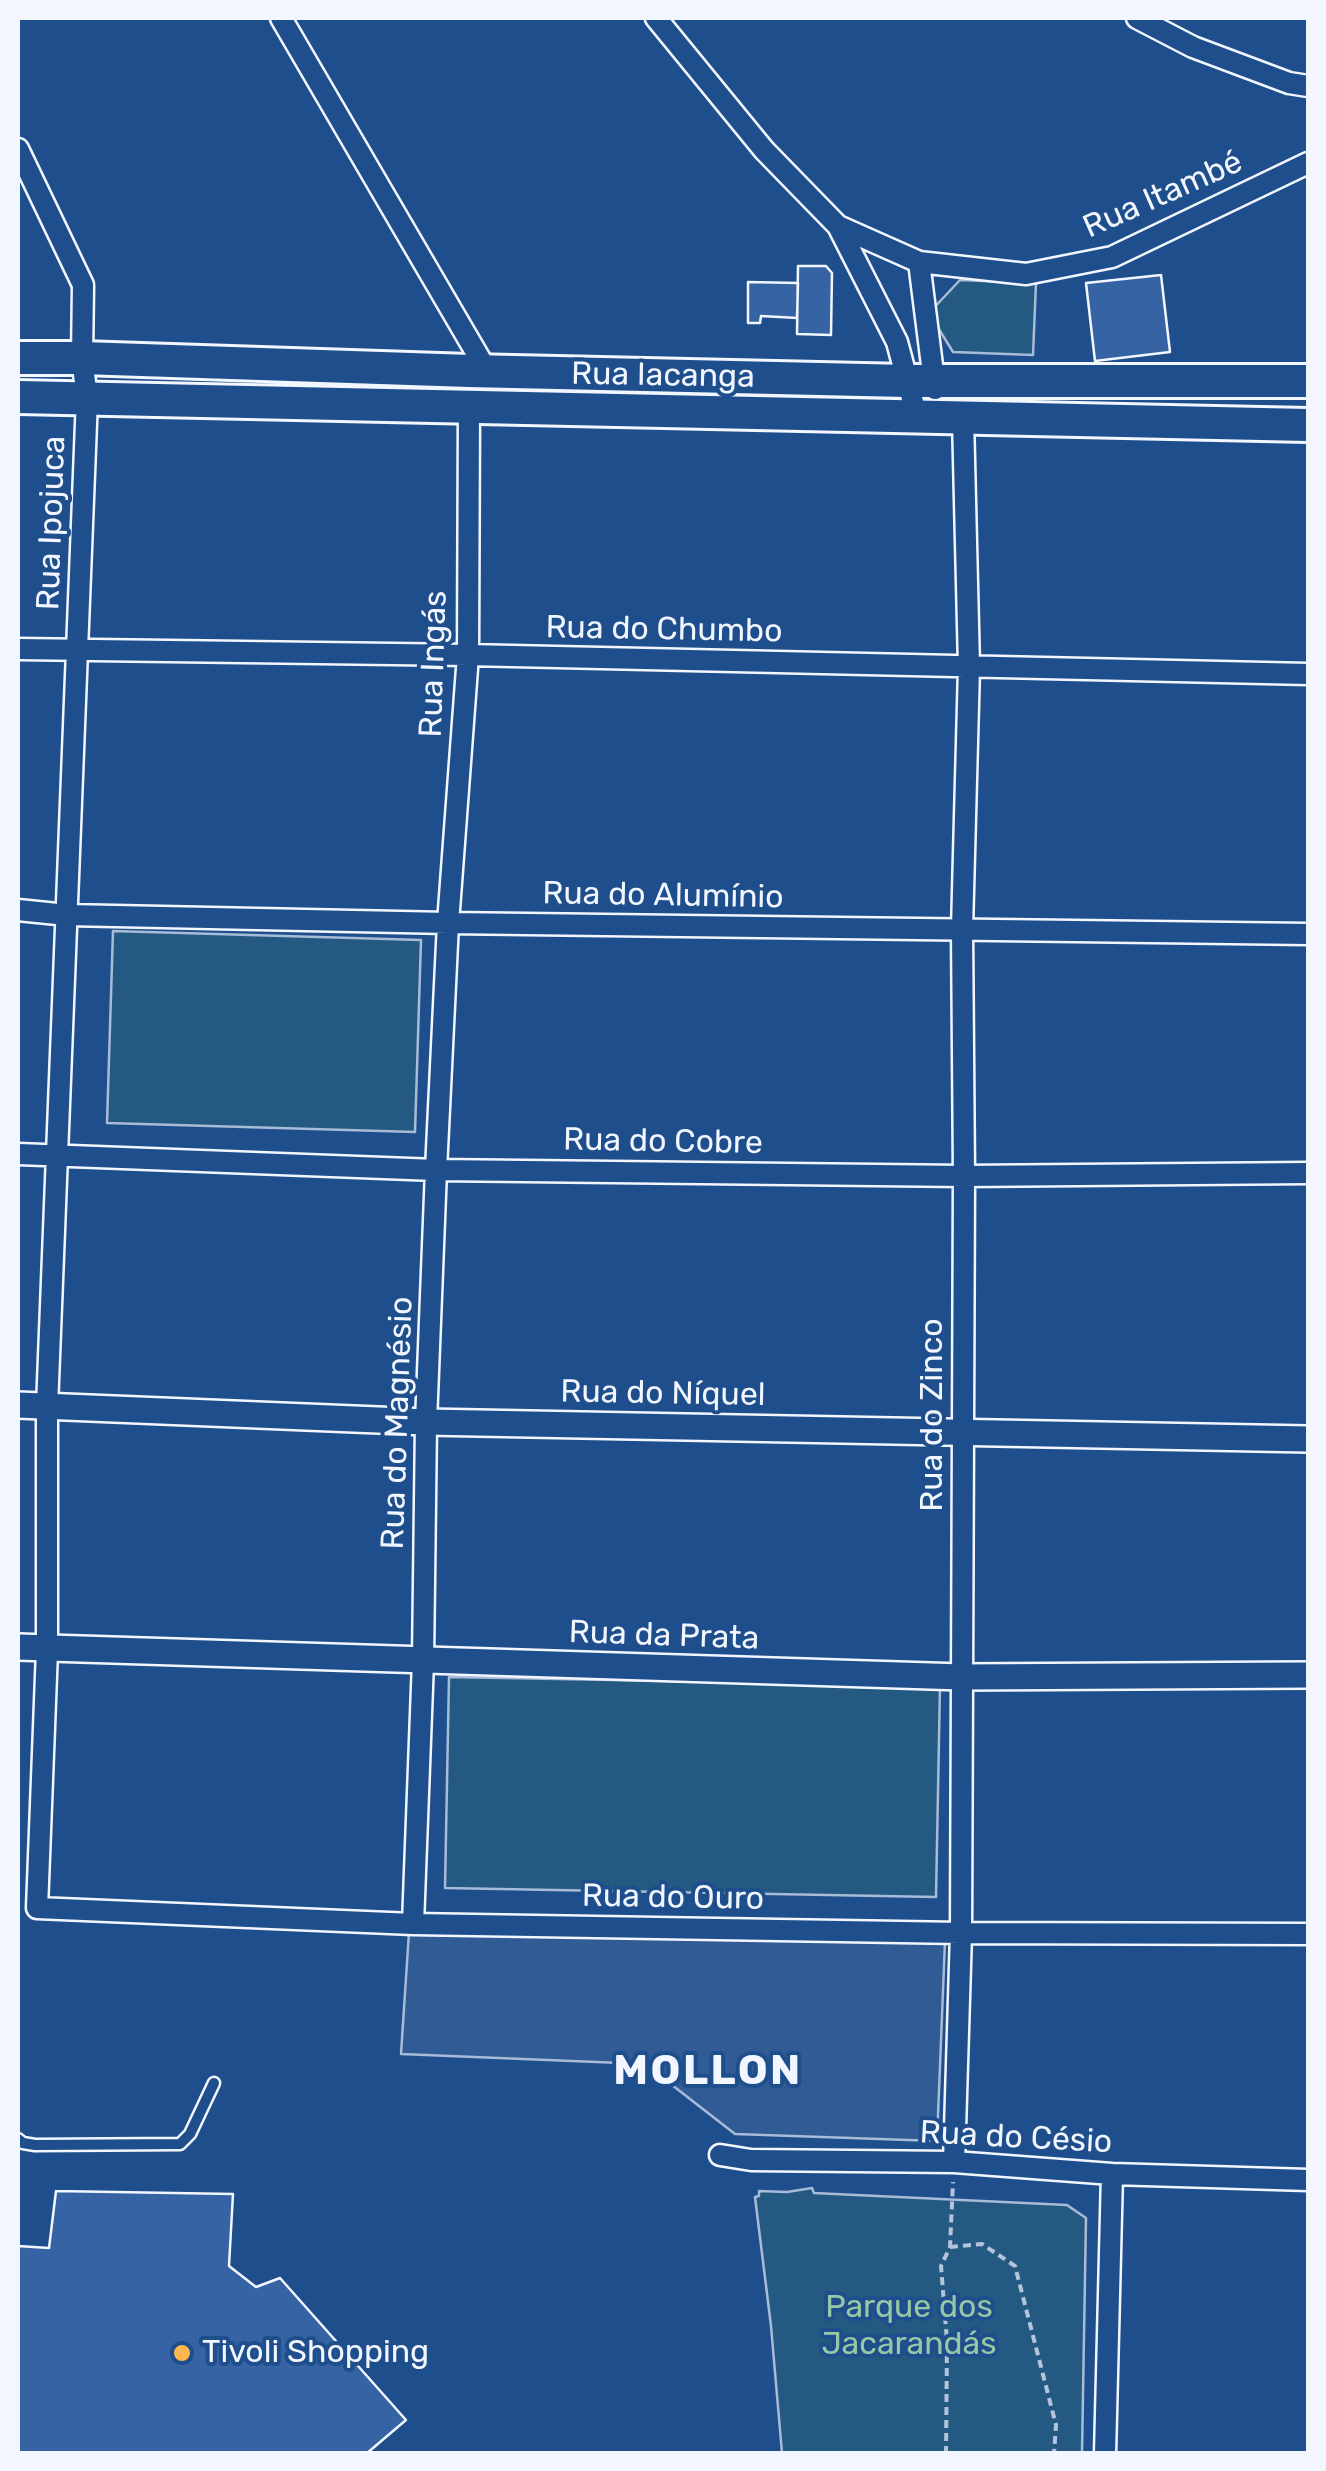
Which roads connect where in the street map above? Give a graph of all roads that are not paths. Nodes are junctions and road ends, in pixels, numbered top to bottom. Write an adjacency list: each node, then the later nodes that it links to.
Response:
1 (281, 18): 12 (street)
2 (656, 18): 7 (street)
3 (1137, 18): 4 (street)
4 (1308, 86)
5 (18, 149): 10 (street, Rua Ipojuca)
6 (1308, 162): 8 (street, Rua Itambé)
7 (838, 226): 8 (street, Rua Itambé); 15 (street)
8 (919, 262): 15 (street)
9 (18, 358): 10 (main road, Rua Iacanga)
10 (82, 358): 11 (main road, Rua Iacanga); 18 (street, Rua Ipojuca)
11 (185, 362): 12 (main road, Rua Iacanga); 19 (main road)
12 (478, 371): 13 (main road, Rua Iacanga); 20 (main road)
13 (536, 373): 15 (main road, Rua Iacanga); 21 (main road)
14 (981, 380): 15 (main road, Rua Iacanga); 16 (main road, Rua Iacanga); 22 (main road)
15 (920, 381): 22 (street, Rua do Zinco)
16 (1308, 381)
17 (18, 397): 18 (main road, Rua Iacanga)
18 (87, 398): 19 (main road, Rua Iacanga); 25 (street, Rua Ipojuca)
19 (186, 400): 20 (main road, Rua Iacanga)
20 (469, 406): 21 (main road, Rua Iacanga); 26 (street, Rua Ingás)
21 (535, 409): 22 (main road, Rua Iacanga)
22 (940, 418): 23 (main road, Rua Iacanga); 27 (street, Rua do Zinco)
23 (1308, 425)
24 (18, 648): 25 (street, Rua do Chumbo)
25 (77, 651): 26 (street, Rua do Chumbo); 30 (street, Rua Ipojuca)
26 (468, 655): 27 (street, Rua do Chumbo); 31 (street, Rua Ingás)
27 (969, 668): 28 (street, Rua do Chumbo); 32 (street, Rua do Zinco)
28 (1308, 674)
29 (18, 910): 30 (street, Rua do Alumínio)
30 (67, 915): 31 (street, Rua do Alumínio); 35 (street, Rua Ipojuca)
31 (448, 923): 32 (street, Rua do Alumínio); 36 (street, Rua do Magnésio)
32 (962, 929): 33 (street, Rua do Alumínio); 38 (street, Rua do Zinco)
33 (1308, 934)
34 (18, 1154): 35 (street, Rua do Cobre)
35 (56, 1156): 36 (street, Rua do Cobre); 40 (street, Rua Ipojuca)
36 (436, 1170): 38 (street, Rua do Cobre); 41 (street, Rua do Magnésio)
37 (1308, 1174): 38 (street, Rua do Cobre)
38 (964, 1176): 42 (street, Rua do Zinco)
39 (18, 1404): 40 (street, Rua do Níquel)
40 (47, 1407): 41 (street, Rua do Níquel); 45 (street, Rua Ipojuca)
41 (426, 1422): 42 (street, Rua do Níquel); 46 (street, Rua do Magnésio)
42 (964, 1432): 43 (street, Rua do Níquel); 48 (street, Rua do Zinco)
43 (1308, 1438)
44 (18, 1647): 45 (street, Rua da Prata)
45 (47, 1650): 46 (street, Rua da Prata); 49 (street, Rua Ipojuca)
46 (422, 1661): 48 (street, Rua da Prata); 50 (street, Rua do Magnésio)
47 (1308, 1674): 48 (street, Rua da Prata)
48 (962, 1677): 51 (street, Rua do Zinco)
49 (37, 1908): 50 (street, Rua do Ouro)
50 (413, 1924): 51 (street, Rua do Ouro)
51 (961, 1933): 52 (street, Rua do Ouro); 56 (street, Rua do Zinco)
52 (1308, 1934)
53 (214, 2083): 54 (lane)
54 (18, 2139)
55 (720, 2154): 56 (street, Rua do Césio)
56 (954, 2162): 57 (street, Rua do Césio)
57 (1112, 2174): 58 (street, Rua do Césio); 59 (street)
58 (1308, 2180)
59 (1105, 2454)

